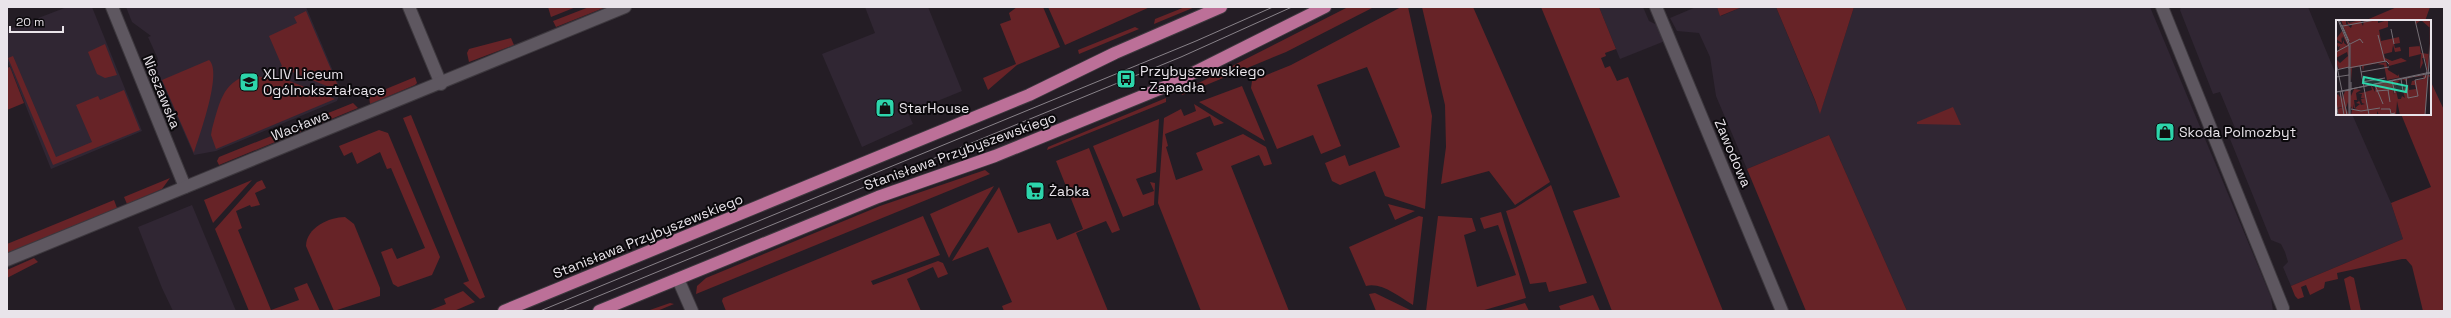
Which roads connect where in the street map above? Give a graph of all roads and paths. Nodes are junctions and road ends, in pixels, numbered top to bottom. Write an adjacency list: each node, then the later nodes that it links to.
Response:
1 (112, 7): 9 (street, Nieszawska)
2 (409, 7): 8 (street)
3 (626, 7): 8 (street, Wacława)
4 (1221, 7): 13 (main road, Stanisława Przybyszewskiego)
5 (1325, 7): 11 (main road, Stanisława Przybyszewskiego)
6 (1656, 7): 16 (street, Zawodowa)
7 (2162, 7): 12 (street)
8 (441, 84): 9 (street, Wacława)
9 (185, 188): 10 (street, Wacława)
10 (7, 260)
11 (678, 279): 14 (main road, Stanisława Przybyszewskiego); 15 (street)
12 (2283, 308)
13 (504, 311)
14 (599, 311)
15 (692, 311)
16 (1782, 311)

